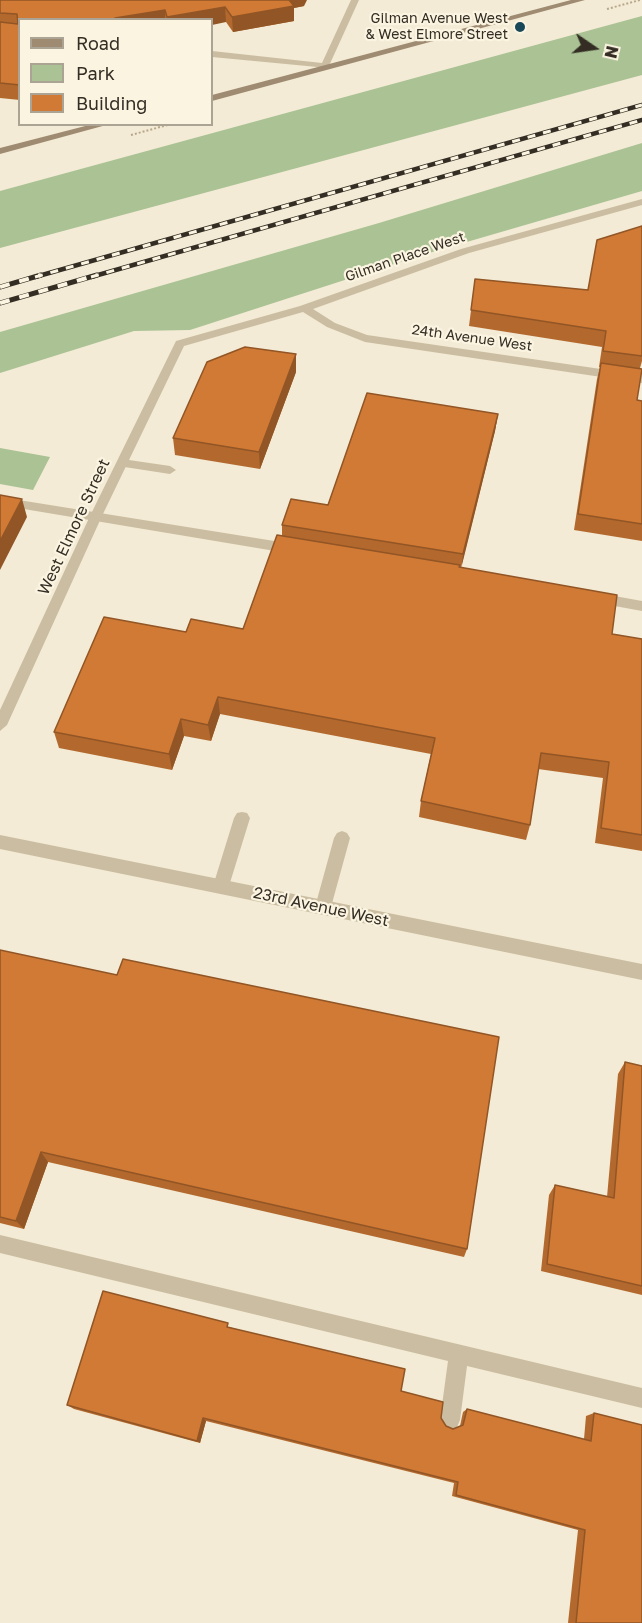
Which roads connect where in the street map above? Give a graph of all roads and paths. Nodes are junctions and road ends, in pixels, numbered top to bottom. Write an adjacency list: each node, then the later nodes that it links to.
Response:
1 (355, 0): 4 (street)
2 (581, 0): 4 (main road)
3 (213, 54): 4 (street)
4 (325, 66): 5 (main road)
5 (213, 98)
6 (98, 126): 7 (main road)
7 (0, 152)
8 (642, 202): 9 (street, Gilman Place West)
9 (304, 308): 10 (street, Gilman Place West); 11 (street, 24th Avenue West)
10 (180, 344): 12 (street, West Elmore Street)
11 (642, 378)
12 (122, 463): 13 (street); 15 (street, West Elmore Street)
13 (170, 470)
14 (0, 501): 15 (street)
15 (96, 516): 16 (street); 19 (street, West Elmore Street)
16 (305, 551)
17 (584, 596): 18 (street)
18 (642, 606)
19 (0, 725)
20 (242, 819): 23 (street)
21 (342, 838): 24 (street)
22 (0, 842): 23 (street, 23rd Avenue West)
23 (221, 886): 24 (street, 23rd Avenue West)
24 (323, 907): 25 (street, 23rd Avenue West)
25 (642, 972)
26 (0, 1244): 27 (street)
27 (459, 1354): 28 (street); 29 (street)
28 (642, 1398)
29 (450, 1420)

